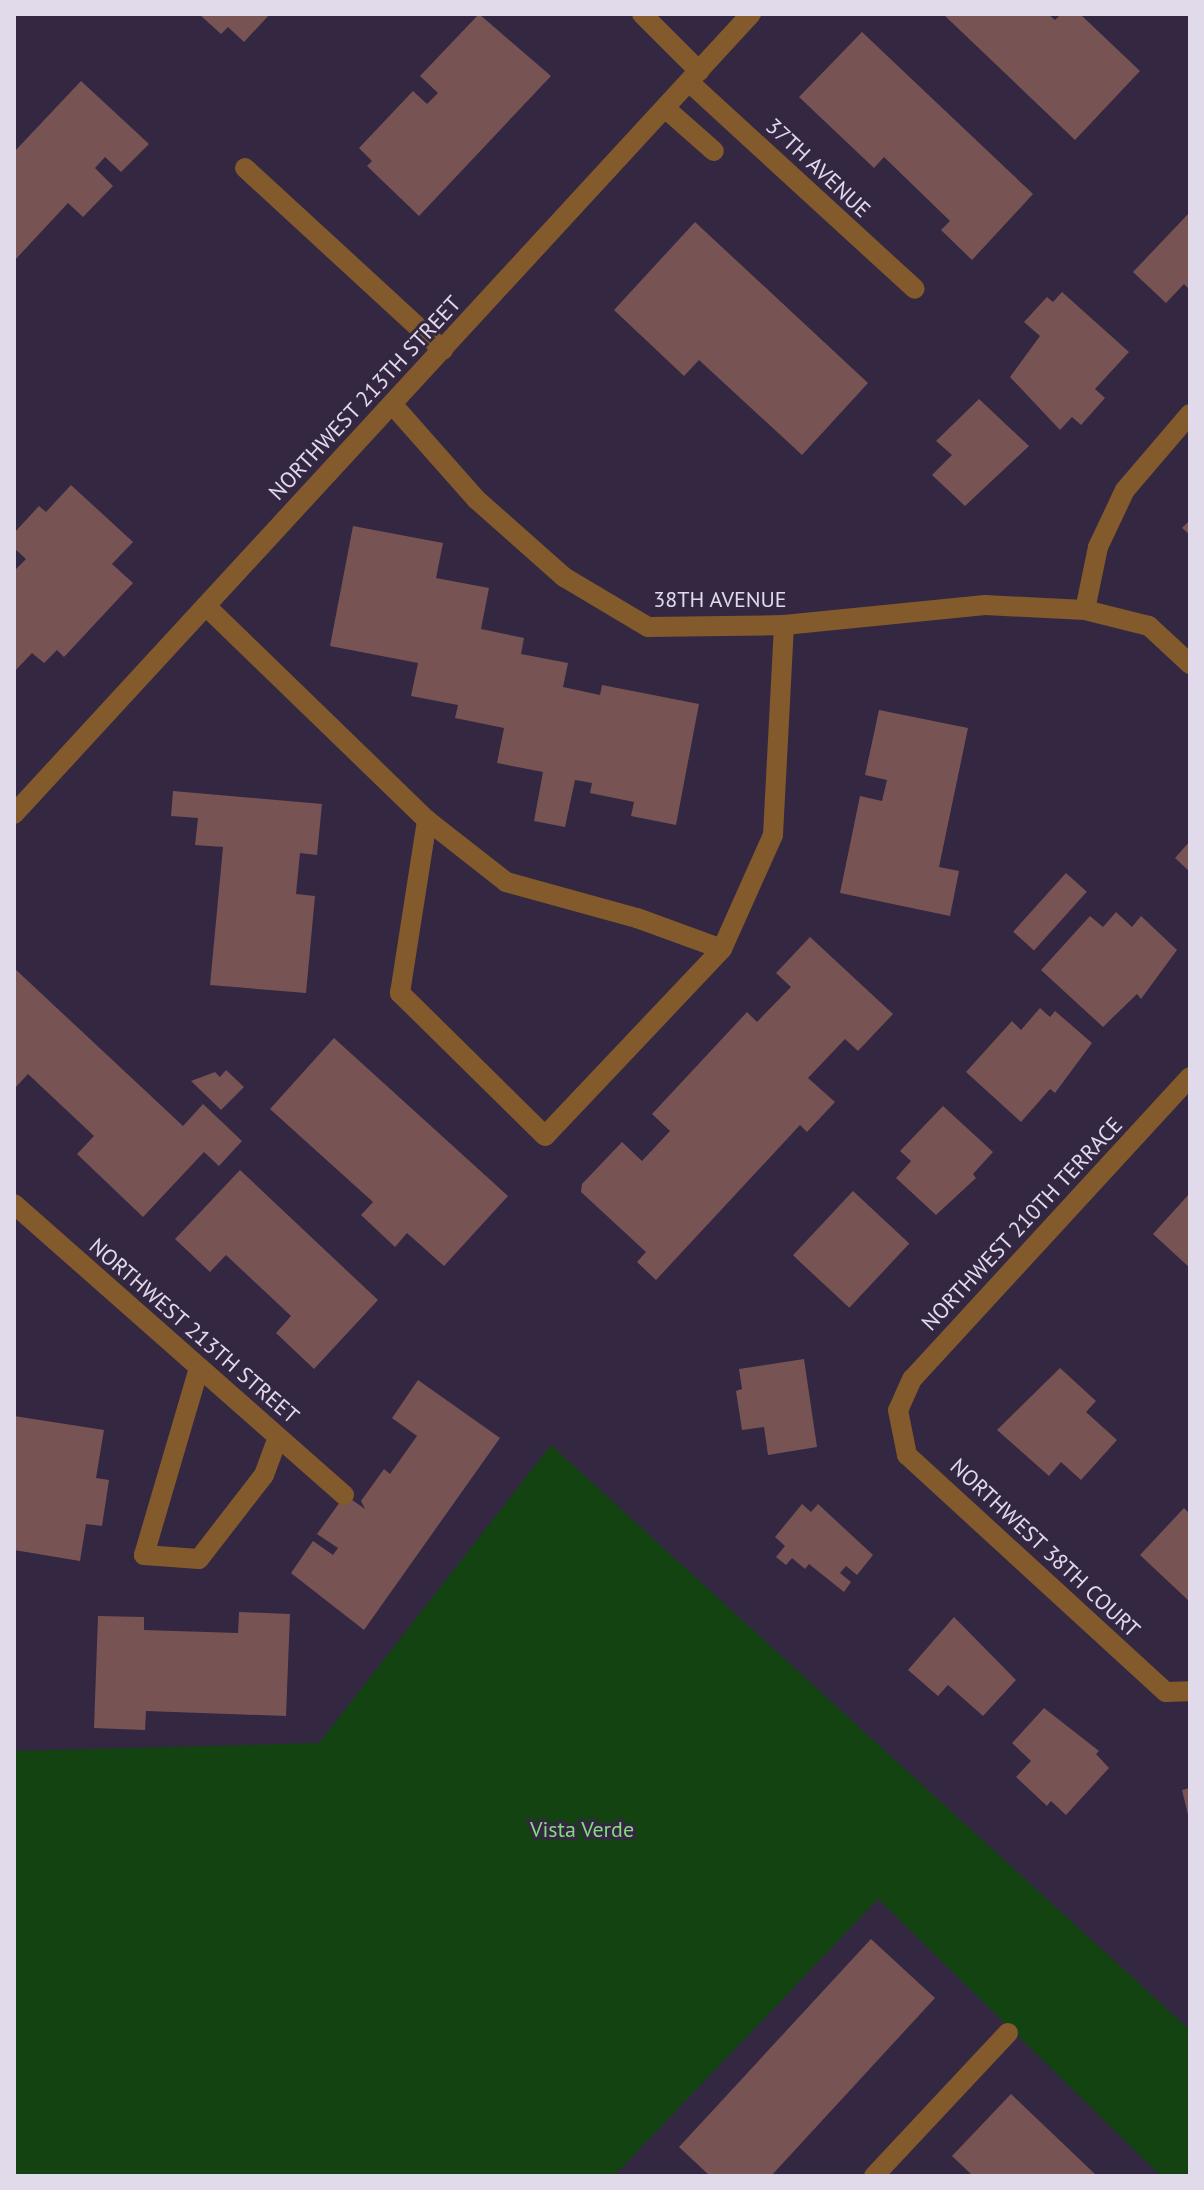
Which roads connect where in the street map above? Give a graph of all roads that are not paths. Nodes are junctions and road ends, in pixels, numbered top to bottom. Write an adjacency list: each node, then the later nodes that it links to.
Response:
1 (642, 14): 3 (street, 37TH AVENUE)
2 (751, 14): 3 (street, NORTHWEST 213TH STREET)
3 (694, 76): 4 (street, NORTHWEST 213TH STREET); 7 (street, 37TH AVENUE)
4 (665, 108): 5 (street); 8 (street, NORTHWEST 213TH STREET)
5 (714, 151)
6 (245, 168): 8 (street)
7 (915, 289)
8 (443, 350): 9 (street, NORTHWEST 213TH STREET)
9 (392, 404): 11 (street, NORTHWEST 213TH STREET); 13 (street, 38TH AVENUE)
10 (1190, 414): 12 (street)
11 (206, 606): 15 (street, NORTHWEST 213TH STREET); 16 (street)
12 (1085, 610): 13 (street, 38TH AVENUE); 14 (street, 38TH AVENUE)
13 (784, 625): 17 (street)
14 (1190, 664)
15 (14, 814)
16 (427, 820): 17 (street); 17 (street)
17 (722, 949)
18 (1190, 1077): 21 (street, NORTHWEST 210TH TERRACE)
19 (14, 1206): 20 (street, NORTHWEST 213TH STREET)
20 (199, 1368): 22 (street, NORTHWEST 213TH STREET); 22 (street)
21 (898, 1410): 24 (street, NORTHWEST 38TH COURT)
22 (278, 1437): 23 (street, NORTHWEST 213TH STREET)
23 (344, 1495)
24 (1190, 1691)
25 (1008, 2033): 26 (street)
26 (874, 2176)

